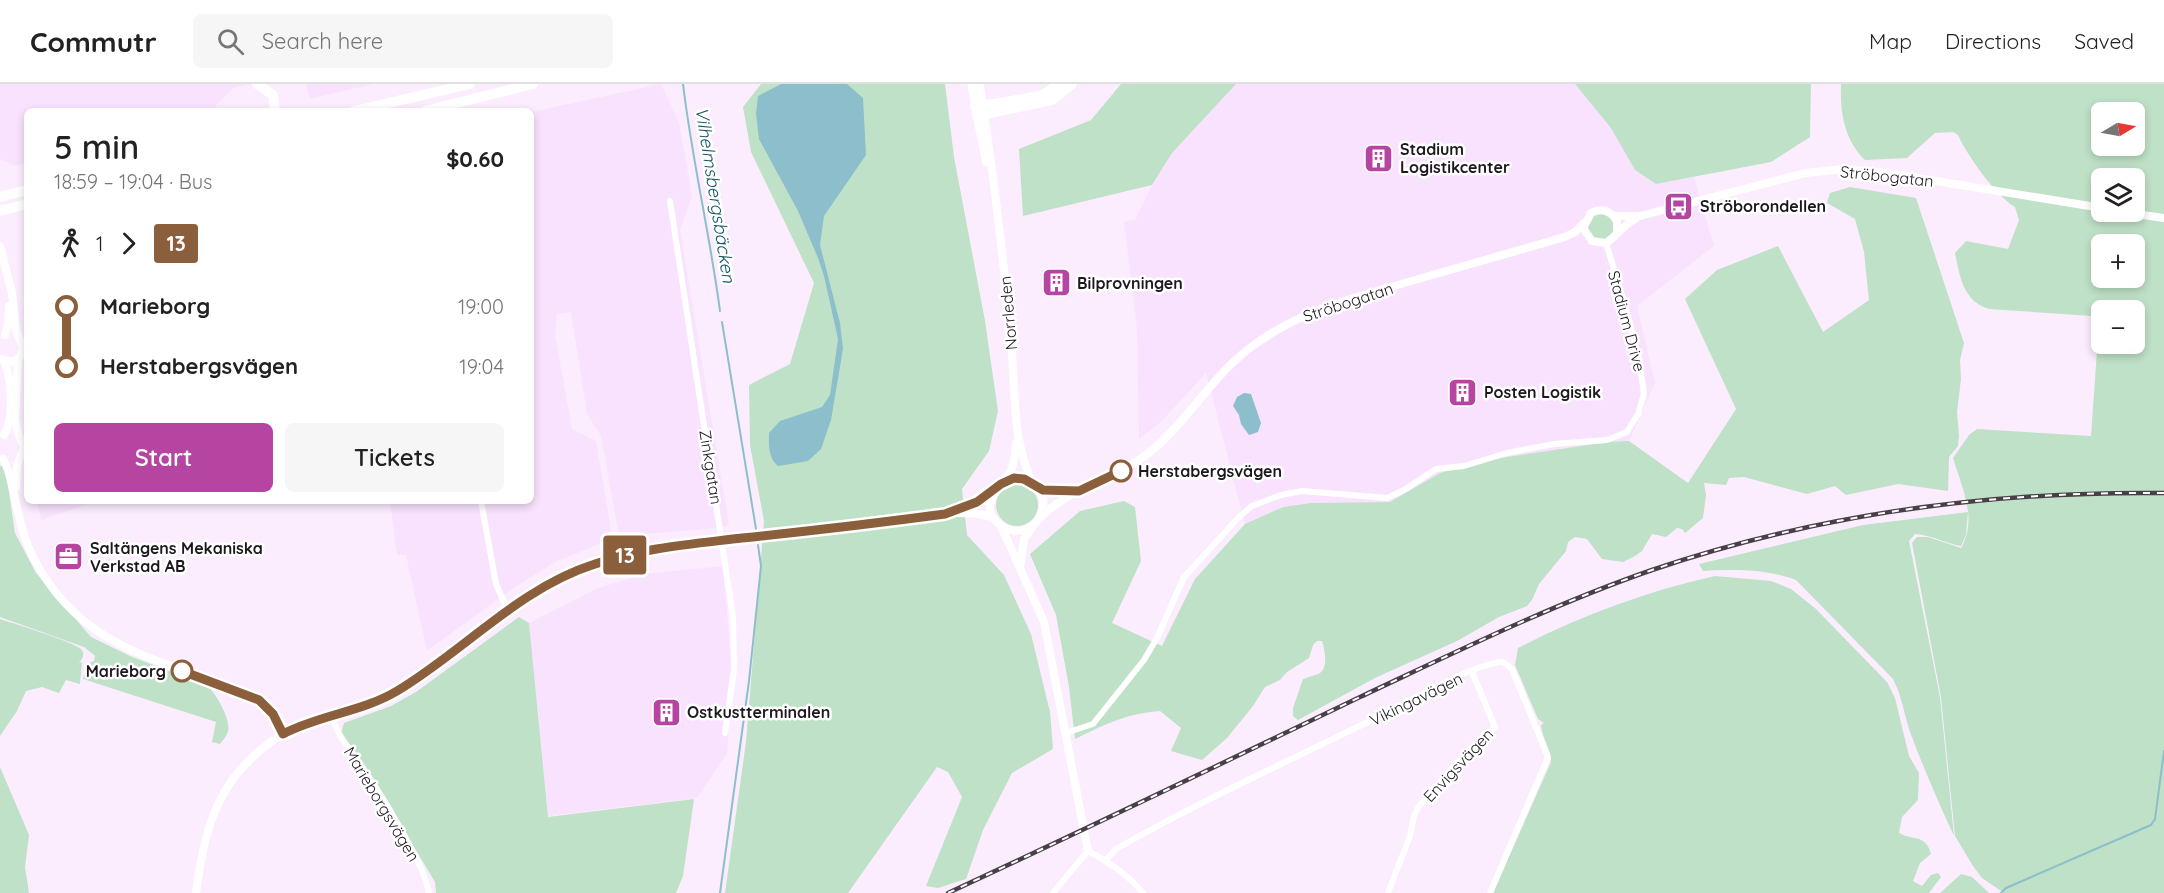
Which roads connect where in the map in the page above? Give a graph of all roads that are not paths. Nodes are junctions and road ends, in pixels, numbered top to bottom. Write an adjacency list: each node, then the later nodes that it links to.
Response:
1 (257, 84): 8 (highway)
2 (470, 84): 9 (highway)
3 (533, 84): 10 (highway)
4 (972, 84): 11 (main road)
5 (980, 84): 11 (main road)
6 (1060, 84): 11 (highway)
7 (1072, 84): 11 (highway)
8 (275, 108)
9 (367, 108)
10 (437, 108)
11 (980, 111): 33 (street, Norrleden)
12 (24, 191): 13 (highway)
13 (0, 197)
14 (669, 201): 47 (street, Zinkgatan)
15 (24, 205): 17 (highway)
16 (2091, 206): 20 (street, Ströbogatan)
17 (0, 211)
18 (2145, 215): 21 (street)
19 (1614, 216): 20 (street, Ströbogatan); 22 (street); 23 (street)
20 (1640, 216): 23 (street, Ströbogatan)
21 (2164, 218)
22 (1584, 223): 24 (street, Ströbogatan); 25 (street)
23 (1617, 232): 26 (street)
24 (1565, 237): 25 (street, Ströbogatan); 40 (street, Ströbogatan)
25 (1587, 237): 26 (street)
26 (1606, 243): 53 (street, Stadium Drive)
27 (0, 246): 28 (street)
28 (6, 275): 29 (street); 30 (street)
29 (2, 336): 30 (street)
30 (19, 338): 32 (street)
31 (2, 360): 32 (street); 34 (street)
32 (18, 360): 35 (street)
33 (1017, 432): 38 (street); 39 (street)
34 (2, 437): 35 (street)
35 (20, 438): 37 (street)
36 (1, 458): 37 (street); 41 (street)
37 (20, 458): 41 (street)
38 (999, 486): 39 (street); 43 (street); 44 (street)
39 (1035, 486): 40 (street, Ströbogatan); 45 (street)
40 (1079, 491): 45 (street, Ströbogatan)
41 (17, 504): 54 (street)
42 (482, 504): 49 (street)
43 (945, 514): 44 (street); 47 (street)
44 (994, 519): 46 (street)
45 (1036, 523): 46 (street); 48 (street)
46 (1001, 526): 48 (street)
47 (722, 541): 49 (street); 52 (street, Zinkgatan)
48 (1020, 568): 53 (street)
49 (508, 611): 51 (street)
50 (1472, 672): 56 (street, Vikingavägen); 61 (street, Envigsvägen); 62 (street, Vikingavägen)
51 (331, 716): 54 (street); 58 (street, Marieborgsvägen)
52 (726, 733)
53 (1066, 733): 55 (street)
54 (283, 734): 57 (street)
55 (1088, 851): 56 (street); 59 (street)
56 (1106, 860): 60 (street)
57 (196, 893)
58 (429, 893)
59 (1053, 893)
60 (1143, 893)
61 (1388, 893)
62 (1490, 893)

